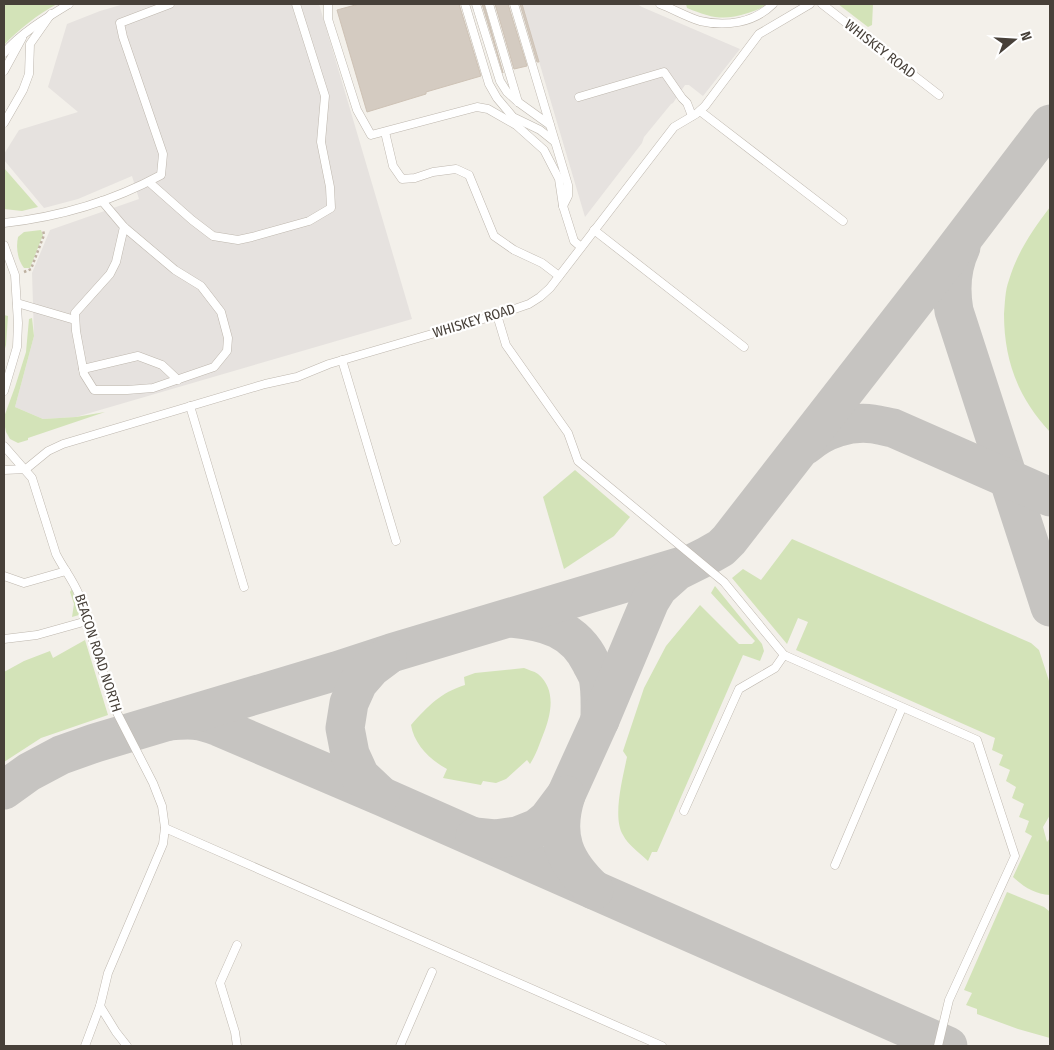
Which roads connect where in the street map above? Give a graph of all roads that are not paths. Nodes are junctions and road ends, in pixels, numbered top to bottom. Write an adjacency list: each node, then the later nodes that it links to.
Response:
1 (69, 4): 13 (lane)
2 (170, 4): 26 (lane)
3 (296, 4): 26 (lane)
4 (328, 4): 24 (lane)
5 (465, 4): 25 (lane)
6 (476, 4): 19 (lane)
7 (489, 4): 19 (lane)
8 (514, 4): 23 (lane)
9 (660, 4): 10 (lane)
10 (773, 4)
11 (810, 4): 20 (lane, WHISKEY ROAD)
12 (822, 4): 17 (lane, WHISKEY ROAD)
13 (51, 14): 14 (lane); 22 (lane)
14 (24, 34): 15 (lane); 16 (lane)
15 (4, 53)
16 (4, 70)
17 (939, 95)
18 (578, 96): 21 (lane)
19 (518, 102): 23 (lane)
20 (700, 110): 21 (lane, WHISKEY ROAD); 29 (lane)
21 (692, 116): 32 (lane, WHISKEY ROAD)
22 (4, 124)
23 (550, 125): 25 (lane)
24 (386, 132): 28 (lane); 35 (lane)
25 (555, 142): 28 (lane)
26 (149, 182): 27 (lane)
27 (102, 201): 30 (lane); 31 (lane)
28 (563, 206): 34 (lane)
29 (842, 221)
30 (4, 223)
31 (124, 227): 38 (lane); 42 (lane)
32 (594, 230): 34 (lane, WHISKEY ROAD); 39 (lane)
33 (4, 245): 36 (lane)
34 (581, 247): 35 (lane, WHISKEY ROAD)
35 (559, 276): 37 (lane, WHISKEY ROAD)
36 (17, 303): 38 (lane); 43 (lane)
37 (497, 315): 40 (lane, WHISKEY ROAD); 54 (lane)
38 (75, 320): 41 (lane)
39 (744, 346)
40 (342, 360): 44 (lane, WHISKEY ROAD); 48 (lane)
41 (83, 369): 42 (lane); 42 (lane)
42 (178, 380)
43 (4, 391)
44 (190, 406): 46 (lane, WHISKEY ROAD); 51 (lane)
45 (4, 446): 46 (lane, BEACON ROAD NORTH)
46 (26, 469): 47 (lane); 49 (lane, BEACON ROAD NORTH)
47 (4, 470)
48 (396, 541)
49 (66, 571): 50 (lane); 52 (lane, BEACON ROAD NORTH)
50 (4, 576)
51 (244, 587)
52 (87, 621): 53 (lane); 57 (lane, BEACON ROAD NORTH)
53 (4, 639)
54 (784, 655): 55 (lane); 56 (lane)
55 (902, 708): 58 (lane); 67 (lane)
56 (684, 810)
57 (165, 828): 61 (lane, BEACON ROAD NORTH); 66 (lane)
58 (835, 865)
59 (237, 945): 64 (lane)
60 (432, 972): 65 (lane)
61 (100, 1006): 62 (lane, BEACON ROAD NORTH); 63 (lane)
62 (85, 1046)
63 (127, 1046)
64 (237, 1046)
65 (400, 1046)
66 (662, 1046)
67 (938, 1046)

